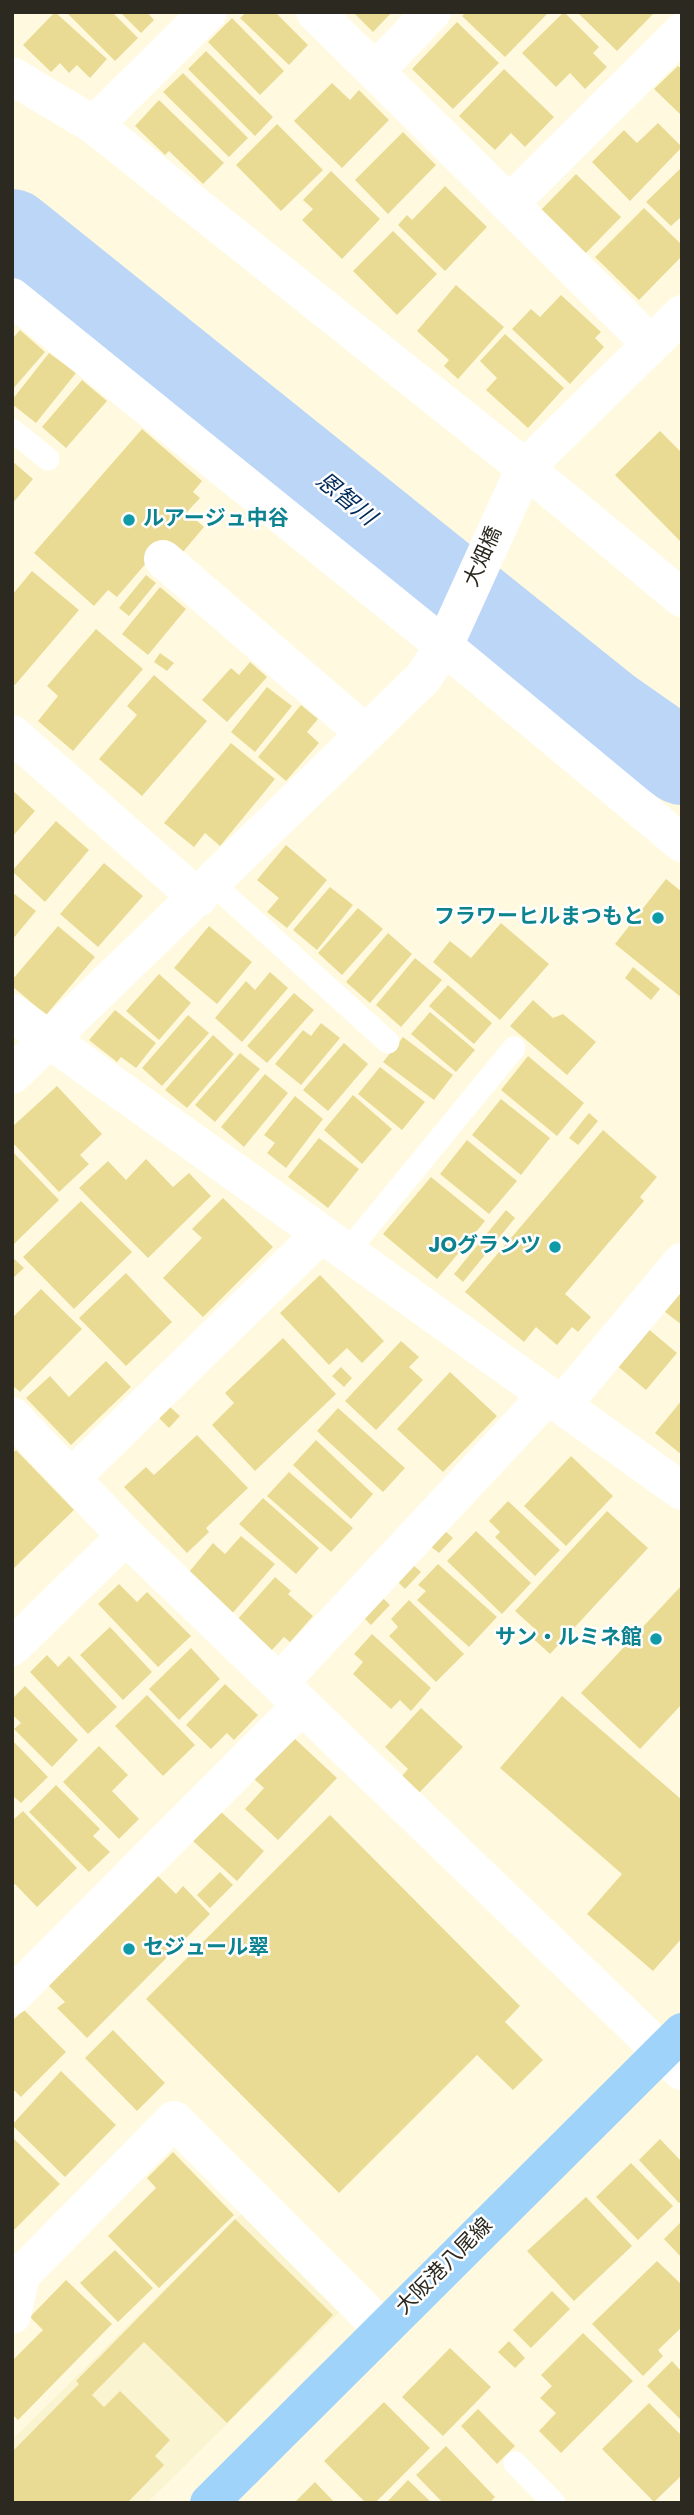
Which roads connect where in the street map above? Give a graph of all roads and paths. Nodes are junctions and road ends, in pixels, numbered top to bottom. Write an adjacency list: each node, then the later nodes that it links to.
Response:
1 (208, 12): 7 (street)
2 (315, 12): 5 (street)
3 (432, 12): 5 (street)
4 (682, 32): 8 (street)
5 (374, 71): 8 (street)
6 (12, 76): 7 (street)
7 (94, 125): 14 (street)
8 (509, 204): 11 (street)
9 (12, 297): 17 (street)
10 (682, 314): 11 (street)
11 (651, 344): 14 (street)
12 (12, 430): 13 (lane)
13 (48, 459)
14 (525, 468): 16 (street); 17 (street, 大畑橋)
15 (163, 559): 19 (street)
16 (682, 598)
17 (444, 646): 19 (street, 大畑橋); 20 (street)
18 (12, 734): 21 (street)
19 (366, 734): 21 (street, 大畑橋)
20 (682, 843)
21 (206, 891): 23 (street, 大畑橋); 24 (lane)
22 (12, 1013): 23 (street)
23 (49, 1040): 26 (street, 大畑橋); 27 (street)
24 (388, 1042)
25 (514, 1048): 27 (lane)
26 (12, 1075)
27 (334, 1243): 29 (street); 31 (street)
28 (682, 1262): 29 (street)
29 (555, 1400): 32 (street); 35 (street)
30 (12, 1416): 31 (street)
31 (73, 1476): 33 (street)
32 (682, 1491)
33 (126, 1536): 34 (street); 35 (street)
34 (12, 1647)
35 (290, 1694): 36 (street); 37 (street)
36 (12, 1996)
37 (675, 2051): 39 (main road, 大阪港八尾線)
38 (12, 2315): 39 (street)
39 (383, 2329): 41 (main road, 大阪港八尾線)
40 (515, 2463): 42 (lane)
41 (209, 2503)
42 (554, 2503)

